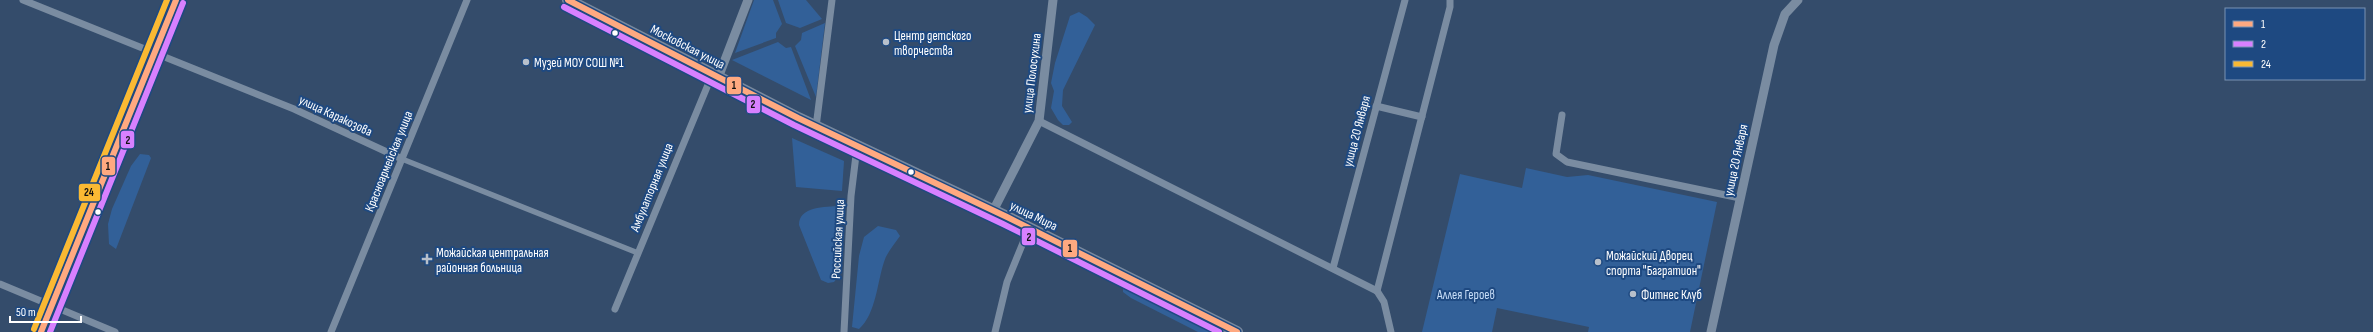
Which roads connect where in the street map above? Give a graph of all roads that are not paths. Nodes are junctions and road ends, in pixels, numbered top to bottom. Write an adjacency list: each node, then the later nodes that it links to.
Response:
1 (24, 0): 11 (street, улица Каракозова)
2 (176, 0): 11 (main road)
3 (467, 0): 19 (street, Красноармейская улица)
4 (568, 0): 12 (main road, Московская улица)
5 (748, 0): 12 (street, Амбулаторная улица)
6 (832, 0): 17 (street)
7 (1053, 0): 16 (street, улица Полосухина)
8 (1405, 0): 13 (street, улица 20 Января)
9 (1450, 0): 15 (street)
10 (1798, 0): 20 (street, улица 20 Января)
11 (155, 52): 19 (street, улица Каракозова); 27 (main road)
12 (715, 76): 17 (main road, Московская улица); 23 (street, Амбулаторная улица)
13 (1376, 106): 15 (street); 24 (street, улица 20 Января)
14 (1562, 115): 20 (street)
15 (1422, 117): 26 (street)
16 (1039, 121): 21 (street, улица Полосухина); 24 (street)
17 (816, 127): 18 (main road, улица Мира)
18 (857, 147): 21 (main road, улица Мира); 32 (street, Российская улица)
19 (402, 159): 23 (street, улица Каракозова); 31 (street, Красноармейская улица)
20 (1740, 198): 36 (street, улица 20 Января)
21 (993, 211): 22 (main road, улица Мира)
22 (1029, 228): 33 (street); 34 (main road, улица Мира)
23 (638, 253): 28 (street, Амбулаторная улица)
24 (1333, 268): 26 (street)
25 (0, 284): 27 (street)
26 (1377, 291): 35 (street)
27 (52, 305): 29 (main road); 30 (street)
28 (615, 309)
29 (42, 332)
30 (115, 332)
31 (331, 332)
32 (844, 332)
33 (995, 332)
34 (1237, 332)
35 (1392, 332)
36 (1711, 332)

